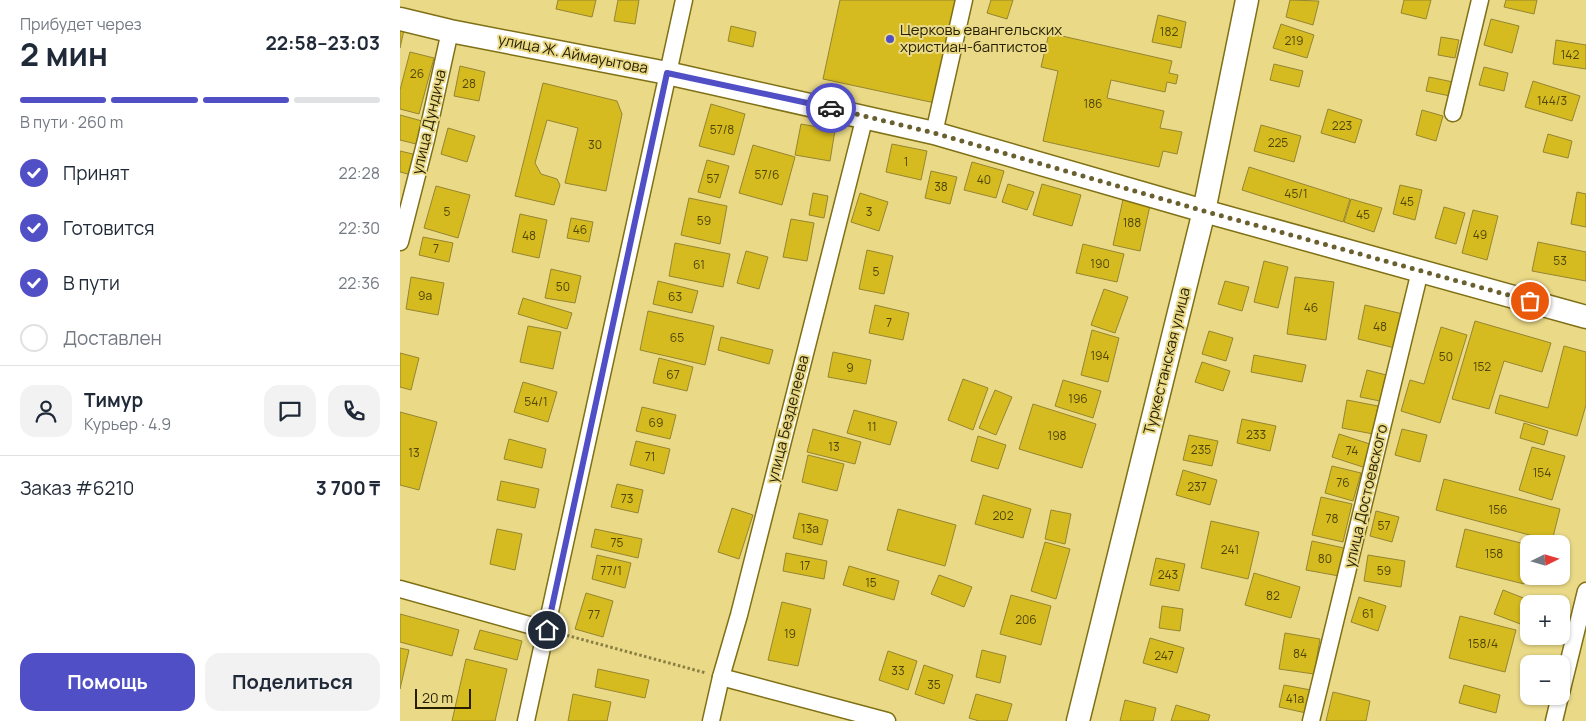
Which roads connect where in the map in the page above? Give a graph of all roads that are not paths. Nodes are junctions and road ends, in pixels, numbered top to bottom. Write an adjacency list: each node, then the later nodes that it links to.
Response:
1 (684, 0): 7 (street)
2 (964, 0): 10 (street)
3 (1247, 0): 11 (street, Туркестанская улица)
4 (1480, 0): 8 (street)
5 (400, 19): 6 (street, улица Ж. Аймауытова)
6 (450, 30): 7 (street, улица Ж. Аймауытова); 12 (street, улица Дундича)
7 (667, 73): 9 (street, улица Ж. Аймауытова); 17 (street)
8 (1453, 113)
9 (865, 116): 10 (street, улица Ж. Аймауытова); 19 (street, улица Безделеева)
10 (934, 133): 11 (street, улица Ж. Аймауытова)
11 (1204, 211): 13 (street, улица Ж. Аймауытова); 25 (street, Туркестанская улица)
12 (400, 242)
13 (1420, 271): 14 (street, улица Ж. Аймауытова); 26 (street, улица Достоевского)
14 (1586, 317)
15 (400, 589): 17 (street)
16 (1586, 591): 18 (street)
17 (547, 630): 22 (street)
18 (1570, 657)
19 (721, 677): 21 (street); 23 (street, улица Безделеева)
20 (1558, 705): 27 (street)
21 (839, 715): 24 (street)
22 (526, 721)
23 (711, 721)
24 (887, 721)
25 (1078, 721)
26 (1312, 721)
27 (1554, 721)

